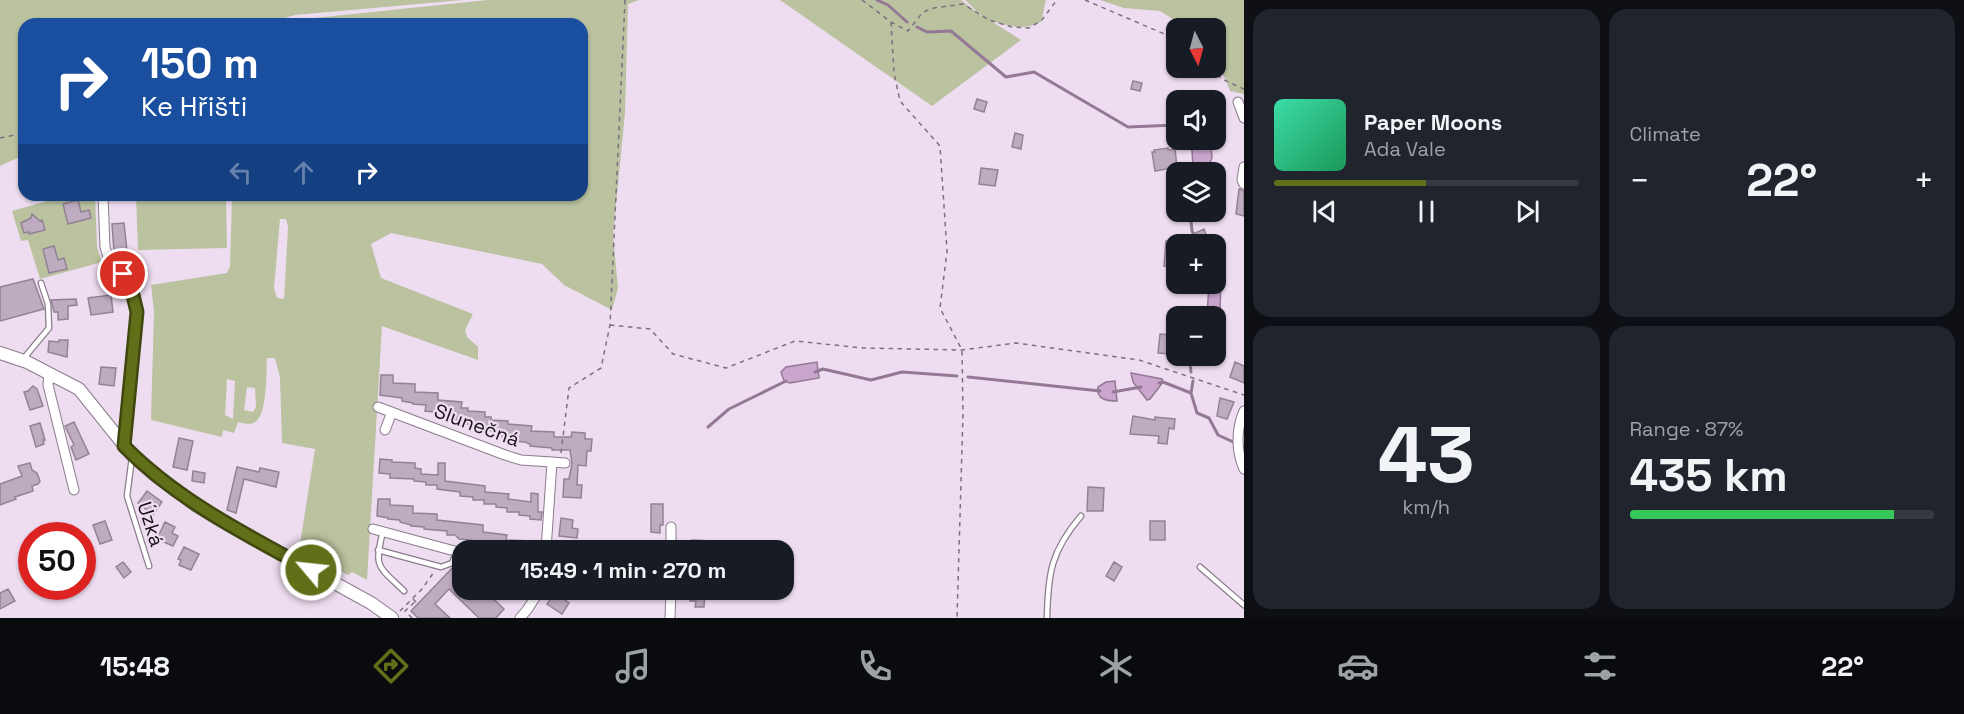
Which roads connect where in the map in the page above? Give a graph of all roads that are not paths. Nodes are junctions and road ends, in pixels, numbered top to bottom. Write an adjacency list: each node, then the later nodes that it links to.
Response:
1 (1238, 102): 2 (street)
2 (1244, 118)
3 (1244, 167): 4 (street)
4 (1244, 184)
5 (103, 201): 14 (street)
6 (41, 283): 8 (lane)
7 (0, 353): 8 (main road)
8 (22, 360): 9 (main road)
9 (49, 373): 14 (main road); 18 (street)
10 (378, 407): 12 (street, Slunečná)
11 (1244, 411): 17 (street)
12 (392, 412): 13 (street); 15 (street, Slunečná)
13 (385, 430)
14 (128, 450): 27 (lane, Úzká); 33 (main road)
15 (552, 462): 16 (street, Slunečná); 22 (street)
16 (565, 462)
17 (1244, 469)
18 (74, 490)
19 (1081, 516): 36 (lane)
20 (671, 527): 23 (street)
21 (378, 530): 24 (lane); 25 (street)
22 (547, 540)
23 (671, 540)
24 (378, 550): 26 (lane); 29 (lane)
25 (452, 550)
26 (452, 562)
27 (149, 566)
28 (1200, 567): 32 (lane)
29 (404, 591)
30 (534, 600): 34 (street)
31 (671, 600): 35 (street)
32 (1244, 606)
33 (397, 614)
34 (520, 618)
35 (670, 618)
36 (1047, 618)

